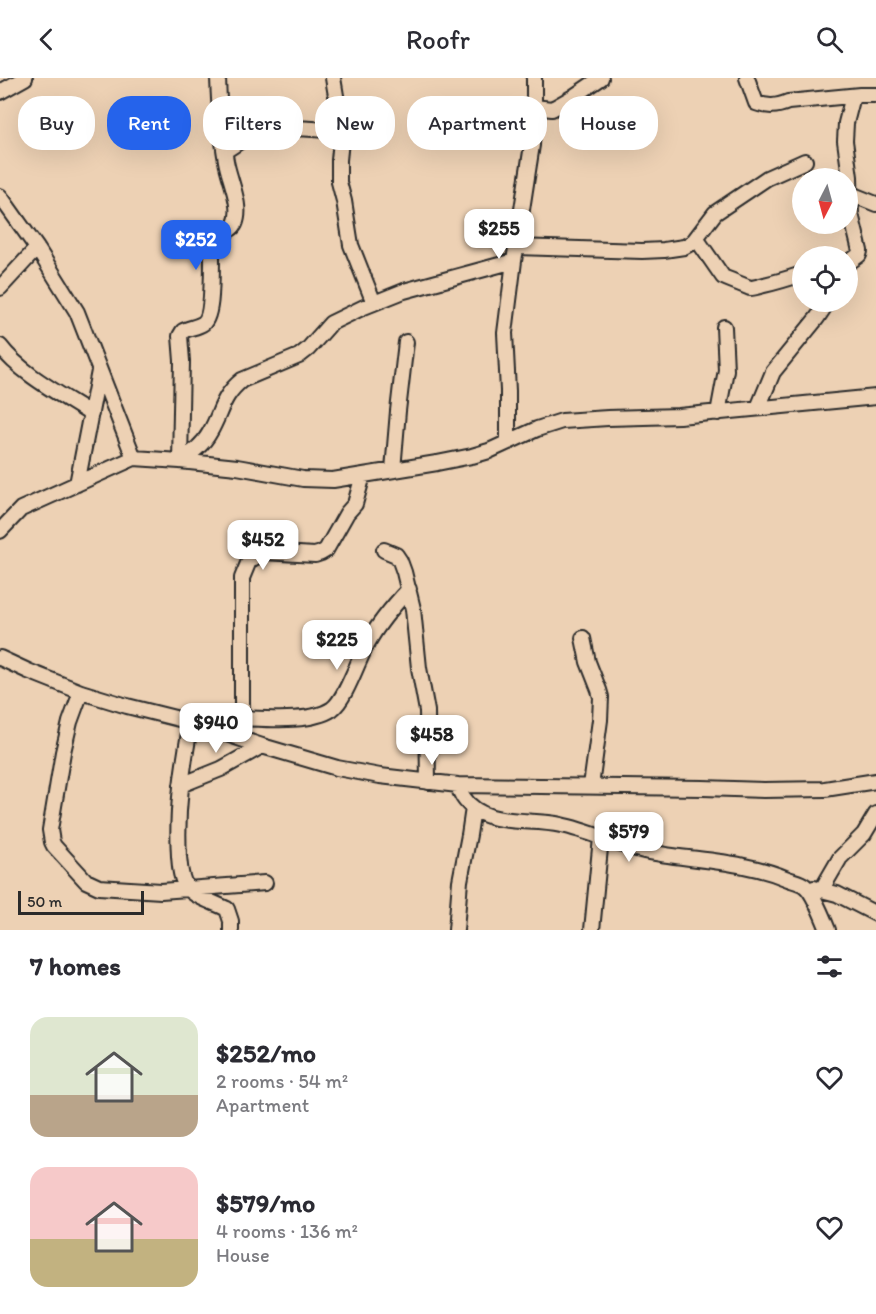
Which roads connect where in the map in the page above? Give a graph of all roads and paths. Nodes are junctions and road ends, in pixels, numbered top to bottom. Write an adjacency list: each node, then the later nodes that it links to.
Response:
1 (3, 78): 8 (street)
2 (25, 78): 9 (street)
3 (218, 78): 18 (street)
4 (333, 78): 11 (street)
5 (534, 78): 12 (street)
6 (601, 78): 14 (street)
7 (747, 78): 13 (street)
8 (0, 83)
9 (0, 92)
10 (876, 95): 13 (street)
11 (336, 96)
12 (534, 96)
13 (853, 96): 20 (street)
14 (547, 108)
15 (315, 130): 18 (street)
16 (340, 150): 31 (street)
17 (531, 150): 27 (street)
18 (225, 151): 43 (street)
19 (805, 161): 25 (street)
20 (849, 168)
21 (0, 196): 26 (street)
22 (858, 197): 23 (street)
23 (876, 204)
24 (855, 234): 28 (street)
25 (696, 238): 27 (street); 29 (street)
26 (37, 248): 30 (street); 36 (street)
27 (515, 254): 31 (street); 41 (street)
28 (858, 256)
29 (792, 278)
30 (0, 288)
31 (374, 303): 43 (street)
32 (821, 312): 38 (street)
33 (724, 327): 39 (street)
34 (406, 342): 44 (street)
35 (0, 346): 40 (street)
36 (99, 370): 40 (street); 42 (street)
37 (876, 397): 38 (street)
38 (758, 408): 39 (street)
39 (718, 413): 41 (street)
40 (91, 414): 46 (street)
41 (508, 442): 44 (street)
42 (134, 458): 43 (street); 46 (street)
43 (180, 461): 45 (street)
44 (393, 470): 45 (street)
45 (363, 475): 53 (street)
46 (76, 484): 47 (street)
47 (0, 531)
48 (384, 550): 49 (street)
49 (409, 590): 53 (street); 57 (street)
50 (583, 638): 61 (street)
51 (0, 658): 52 (street)
52 (81, 692): 54 (street); 67 (street)
53 (242, 718): 55 (street)
54 (191, 722): 55 (street); 59 (street)
55 (242, 739): 56 (street)
56 (262, 746): 57 (street); 59 (street)
57 (428, 782): 60 (street)
58 (876, 782): 61 (street)
59 (181, 785): 67 (street)
60 (458, 785): 61 (street); 62 (street)
61 (591, 786)
62 (473, 808): 64 (street); 71 (street)
63 (876, 813): 68 (street)
64 (601, 838): 66 (street); 72 (street)
65 (265, 883): 67 (street)
66 (806, 886): 68 (street); 73 (street)
67 (188, 889): 70 (street)
68 (822, 889): 69 (street)
69 (876, 914)
70 (231, 930)
71 (456, 930)
72 (592, 930)
73 (828, 930)

